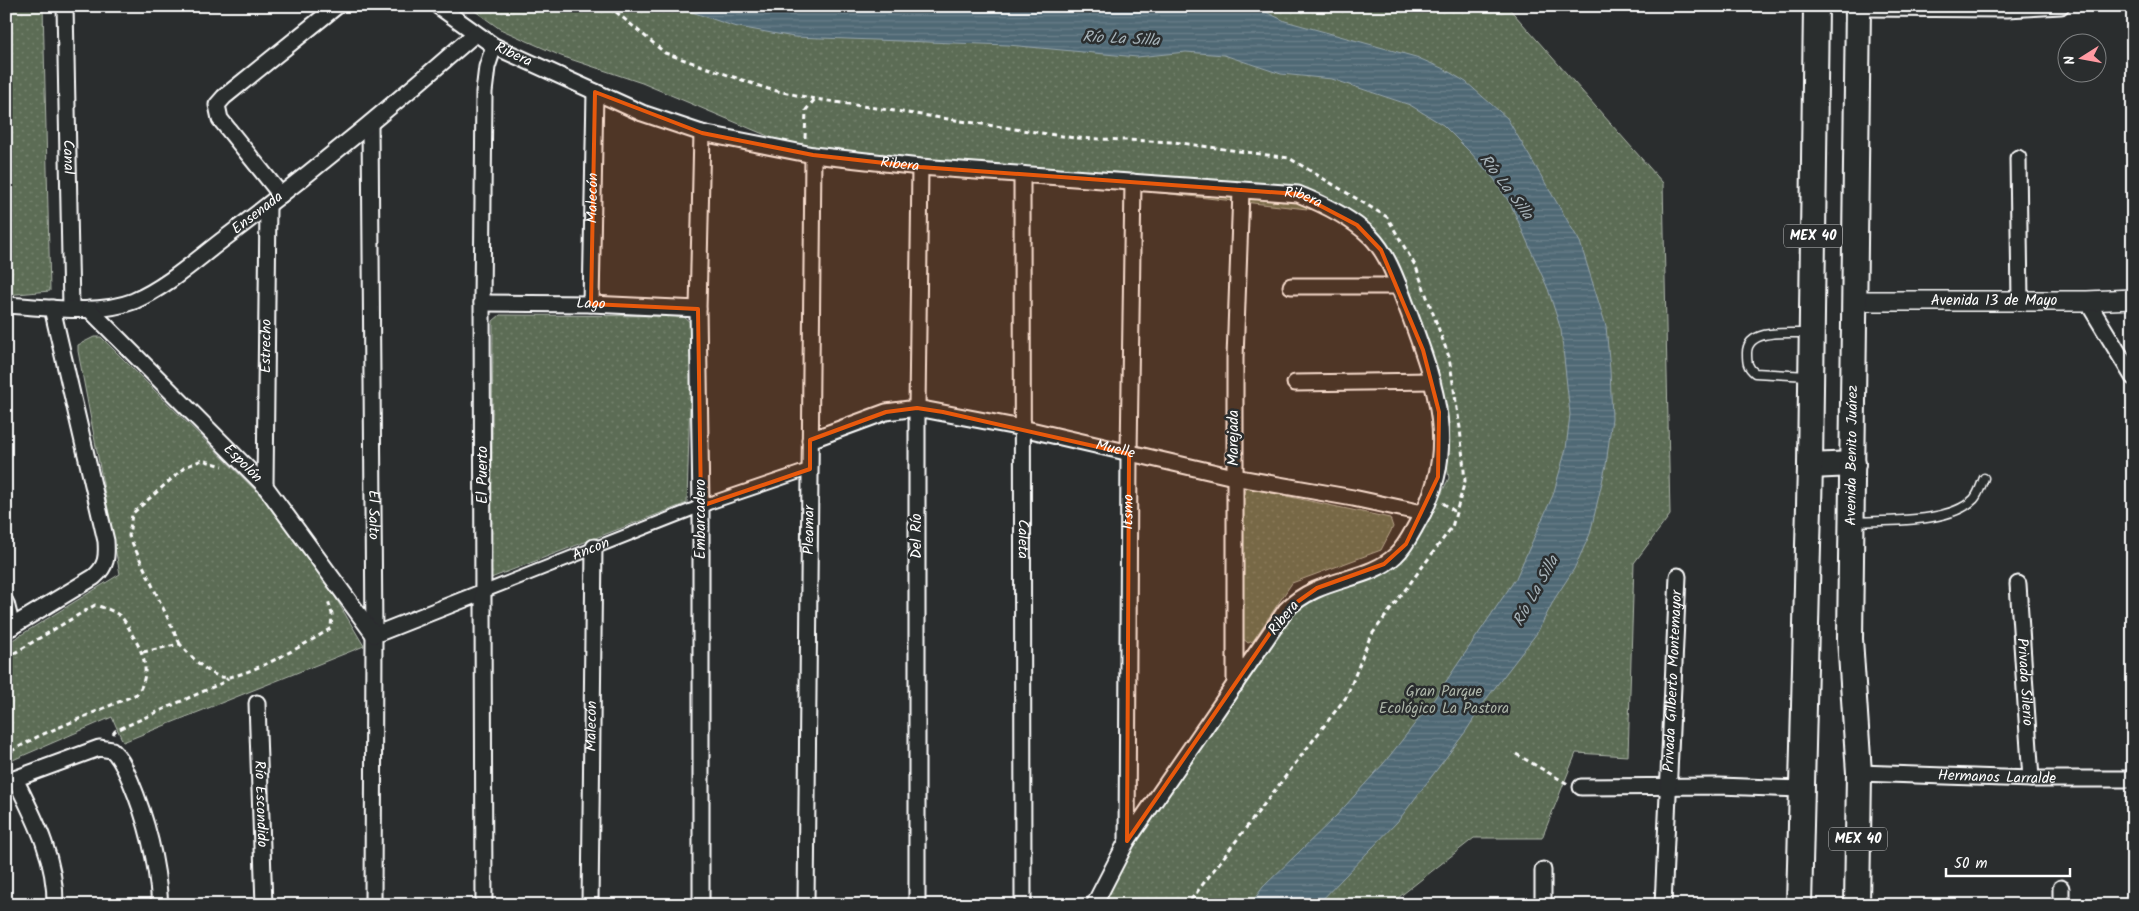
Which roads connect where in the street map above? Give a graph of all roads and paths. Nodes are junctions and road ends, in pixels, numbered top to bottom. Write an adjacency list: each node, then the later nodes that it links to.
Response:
1 (65, 6): 33 (street, Canal)
2 (337, 6): 21 (street)
3 (438, 6): 9 (street, Ribera)
4 (609, 6): 12 (path)
5 (1816, 6): 36 (main road, MEX 40)
6 (2060, 6): 8 (street)
7 (1858, 7): 8 (street); 26 (main road, Avenida Benito Juárez / MEX 40)
8 (2007, 7)
9 (475, 34): 10 (street, Ribera); 13 (street, Ensenada)
10 (494, 46): 11 (street, Ribera); 29 (street, El Puerto)
11 (595, 92): 14 (street, Ribera); 30 (street, Malecón)
12 (815, 99): 15 (path); 93 (path)
13 (370, 125): 21 (street, Ensenada); 62 (street, El Salto)
14 (702, 133): 15 (street, Ribera); 35 (street, Embarcadero)
15 (809, 154): 17 (street, Ribera); 43 (street, Pleamar)
16 (2018, 158): 27 (street)
17 (920, 167): 18 (street, Ribera); 41 (street, Del Río)
18 (1022, 174): 19 (street, Ribera); 42 (street, Caleta)
19 (1133, 182): 20 (street, Ribera); 44 (street, Itsmo)
20 (1240, 191): 24 (street, Ribera); 49 (street, Marejada)
21 (281, 195): 22 (street, Ensenada)
22 (268, 206): 34 (street, Ensenada); 51 (street, Estrecho)
23 (1291, 286): 24 (street)
24 (1399, 286): 39 (street, Ribera)
25 (2133, 299): 28 (street, Avenida 13 de Mayo)
26 (1855, 301): 27 (street, Avenida 13 de Mayo); 45 (main road, Avenida Benito Juárez / MEX 40)
27 (2020, 301): 28 (street, Avenida 13 de Mayo)
28 (2087, 301): 38 (street)
29 (482, 303): 30 (street, Lago); 59 (street, El Puerto)
30 (591, 304): 35 (street, Lago)
31 (6, 305): 32 (street, Ensenada)
32 (52, 308): 33 (street, Ensenada); 61 (street)
33 (71, 308): 34 (street, Ensenada)
34 (90, 309): 51 (street, Espolón)
35 (698, 309): 52 (street, Embarcadero)
36 (1812, 333): 37 (main road, MEX 40); 37 (lane)
37 (1811, 376): 46 (main road, MEX 40)
38 (2133, 377)
39 (1432, 381): 40 (street); 53 (street, Ribera)
40 (1295, 383)
41 (917, 408): 42 (street, Muelle); 43 (street, Muelle); 90 (street, Del Río)
42 (1022, 428): 44 (street, Muelle); 91 (street, Caleta)
43 (810, 440): 47 (street, Pleamar)
44 (1129, 454): 49 (street, Muelle); 79 (street, Itsmo)
45 (1853, 464): 46 (main road); 54 (main road, Avenida Benito Juárez / MEX 40)
46 (1810, 466): 78 (main road, MEX 40)
47 (810, 468): 52 (street, Ancon); 89 (street, Pleamar)
48 (228, 472): 63 (path)
49 (1234, 477): 53 (street, Muelle); 67 (street, Marejada)
50 (1984, 478): 54 (lane)
51 (265, 486): 62 (street, Espolón)
52 (701, 506): 55 (street, Ancon); 88 (street, Embarcadero)
53 (1423, 513): 67 (street, Ribera)
54 (1852, 522): 72 (main road, Avenida Benito Juárez / MEX 40)
55 (594, 547): 59 (street, Ancon); 87 (street, Malecón)
56 (1678, 576): 76 (street, Privada Gilberto Montemayor)
57 (2018, 584): 74 (street, Privada Silerio)
58 (325, 592): 66 (path)
59 (483, 592): 62 (street, Ancon); 86 (street, El Puerto)
60 (6, 603): 61 (street)
61 (9, 628)
62 (374, 635): 85 (street, El Salto)
63 (180, 644): 64 (path); 66 (path)
64 (143, 652): 65 (path); 70 (path)
65 (6, 658)
66 (228, 677): 69 (path)
67 (1235, 685): 79 (street, Ribera)
68 (257, 703): 84 (street, Río Escondido)
69 (106, 748): 75 (street); 83 (street)
70 (6, 754)
71 (1516, 754): 77 (path)
72 (1859, 774): 74 (street, Hermanos Larralde); 97 (main road, Avenida Benito Juárez / MEX 40)
73 (2133, 778): 74 (street, Hermanos Larralde)
74 (2031, 779)
75 (11, 780): 82 (street)
76 (1667, 786): 77 (street); 78 (street); 95 (street, Privada Gilberto Montemayor)
77 (1581, 787)
78 (1802, 789): 96 (main road, MEX 40)
79 (1127, 841): 92 (street, Ribera)
80 (1543, 870): 94 (street)
81 (2061, 888): 98 (street)
82 (55, 905)
83 (160, 905)
84 (264, 905)
85 (373, 905)
86 (484, 905)
87 (590, 905)
88 (701, 905)
89 (806, 905)
90 (917, 905)
91 (1023, 905)
92 (1094, 905)
93 (1187, 905)
94 (1543, 905)
95 (1663, 905)
96 (1799, 905)
97 (1857, 905)
98 (2061, 905)

